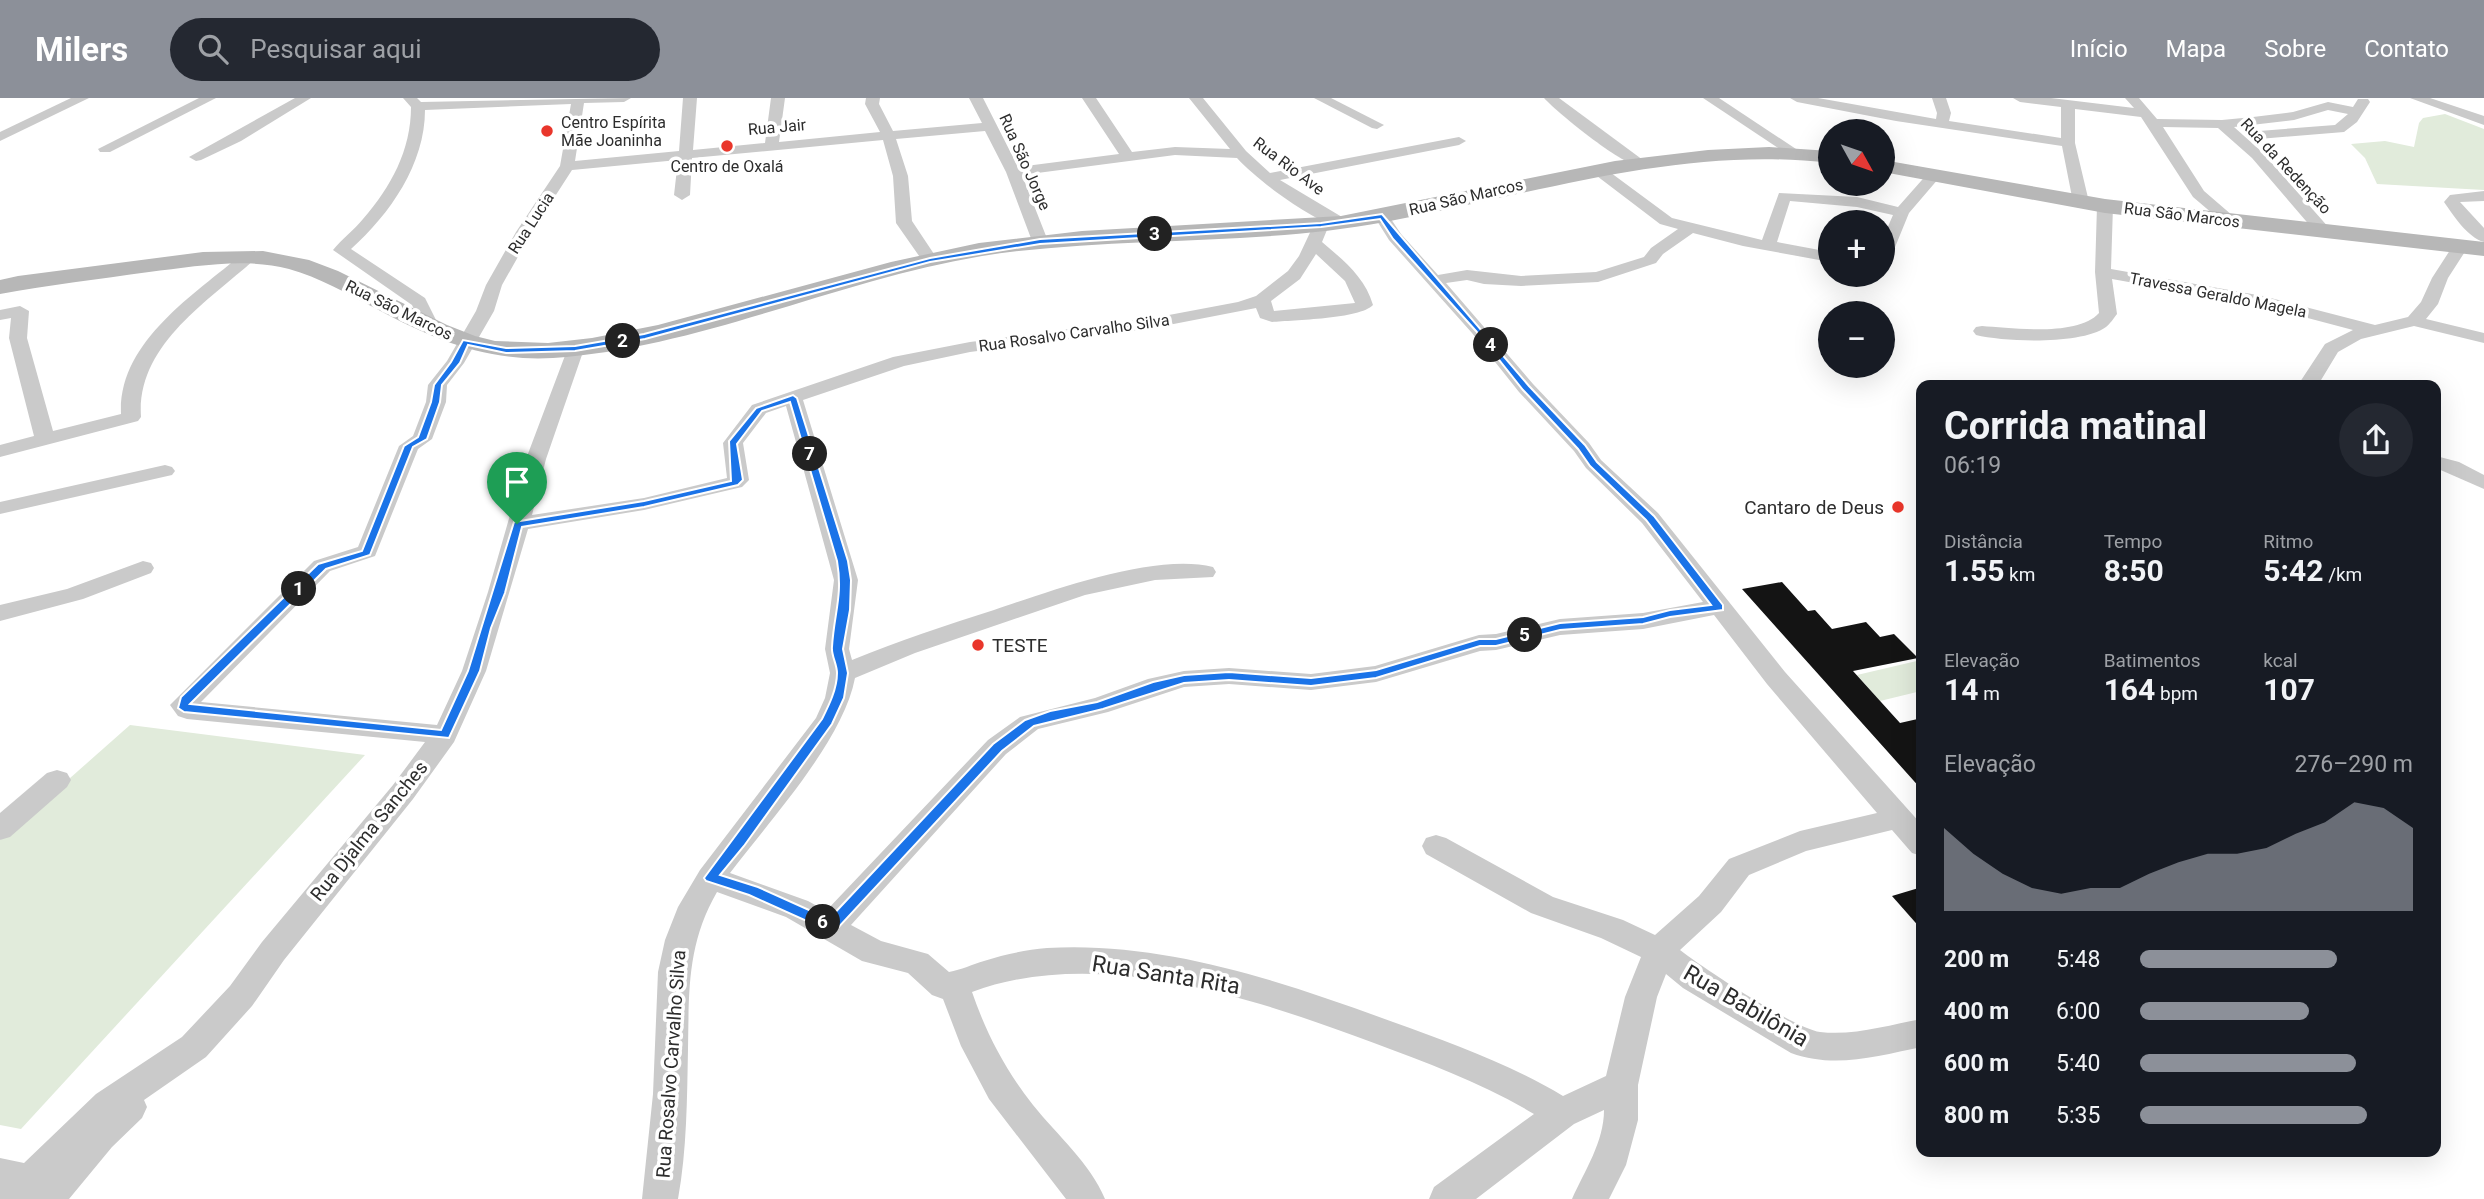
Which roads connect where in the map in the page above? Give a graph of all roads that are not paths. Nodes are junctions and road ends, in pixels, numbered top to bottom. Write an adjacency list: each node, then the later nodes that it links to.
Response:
1 (82, 98): 33 (street)
2 (209, 98): 37 (street)
3 (304, 98): 42 (street)
4 (624, 98): 20 (street)
5 (690, 98): 39 (street)
6 (778, 98): 36 (street)
7 (873, 98): 31 (street)
8 (976, 98): 30 (street, Rua São Jorge)
9 (1089, 98): 43 (street)
10 (1196, 98): 40 (street, Rua Rio Ave)
11 (1321, 98): 29 (street)
12 (1551, 98): 44 (street)
13 (1710, 98): 38 (street)
14 (1797, 98): 22 (street)
15 (1939, 98): 27 (street)
16 (2020, 98): 23 (street)
17 (2132, 98): 25 (street)
18 (2367, 98): 24 (street)
19 (2417, 98): 26 (street)
20 (577, 100): 21 (street); 45 (street, Rua Lucia)
21 (414, 102): 76 (street)
22 (1847, 102): 27 (street)
23 (2068, 104): 25 (street); 35 (street)
24 (2357, 112): 28 (street); 32 (street)
25 (2149, 119): 28 (street); 57 (street)
26 (2484, 121)
27 (1942, 123): 35 (street)
28 (2222, 124): 32 (street, Rua da Redenção)
29 (1377, 125)
30 (991, 126): 31 (street, Rua Jair); 48 (street, Rua São Jorge)
31 (886, 135): 36 (street, Rua Jair); 69 (street)
32 (2237, 136): 61 (street, Rua da Redenção)
33 (0, 137)
34 (1459, 141): 50 (street)
35 (2068, 143): 53 (street)
36 (772, 145): 39 (street, Rua Jair)
37 (105, 149)
38 (1792, 151): 41 (main road, Rua São Marcos); 44 (main road, Rua São Marcos)
39 (686, 154): 45 (street, Rua Jair); 51 (street)
40 (1241, 154): 43 (street); 50 (street, Rua Rio Ave)
41 (1818, 155)
42 (196, 157)
43 (1128, 157): 48 (street)
44 (1640, 163): 47 (main road, Rua São Marcos)
45 (567, 166): 80 (street, Rua Lucia)
46 (1895, 168): 49 (main road, Rua São Marcos)
47 (1598, 170): 56 (main road, Rua São Marcos); 58 (street)
48 (1013, 172): 63 (street, Rua São Jorge)
49 (1934, 175): 53 (main road, Rua São Marcos); 55 (street)
50 (1270, 178): 60 (street, Rua Rio Ave)
51 (682, 195)
52 (2484, 196): 62 (street)
53 (2081, 202): 54 (main road, Rua São Marcos)
54 (2105, 205): 57 (main road, Rua São Marcos); 70 (street)
55 (1902, 212): 59 (street); 64 (street)
56 (1382, 216): 60 (main road, Rua São Marcos); 71 (street)
57 (2232, 222): 61 (main road, Rua São Marcos)
58 (1689, 228): 64 (street); 71 (street)
59 (1895, 229)
60 (1325, 230): 63 (main road, Rua São Marcos); 73 (street, Rua Rosalvo Carvalho Silva); 73 (street, Rua Rio Ave)
61 (2324, 232): 65 (main road, Rua São Marcos)
62 (2484, 237)
63 (1040, 241): 69 (main road, Rua São Marcos)
64 (1768, 246): 67 (street)
65 (2460, 247): 66 (main road, Rua São Marcos); 75 (street)
66 (2484, 249)
67 (1818, 255)
68 (248, 257): 72 (main road, Rua São Marcos); 76 (main road, Rua São Marcos); 84 (street)
69 (930, 260): 81 (main road, Rua São Marcos)
70 (2103, 272): 77 (street, Travessa Geraldo Magela); 78 (street)
71 (1436, 280): 93 (street)
72 (0, 287)
73 (1262, 300): 83 (street, Rua Rosalvo Carvalho Silva)
74 (0, 315): 84 (street)
75 (2414, 321): 77 (street); 79 (street)
76 (430, 326): 80 (main road, Rua São Marcos)
77 (2373, 330): 82 (street)
78 (1982, 331)
79 (2484, 338)
80 (466, 342): 81 (main road, Rua São Marcos); 96 (street, Rua Lucia)
81 (575, 349): 90 (street, Rua Djalma Sanches)
82 (2311, 380)
83 (793, 398): 90 (street, Rua Rosalvo Carvalho Silva); 95 (street, Rua Rosalvo Carvalho Silva)
84 (45, 439): 85 (street)
85 (0, 451)
86 (2441, 463): 88 (street)
87 (165, 471): 89 (street)
88 (2484, 484)
89 (0, 508)
90 (517, 524): 96 (street, Rua Djalma Sanches)
91 (143, 568): 94 (street)
92 (1205, 572): 95 (street)
93 (1719, 607): 98 (street); 103 (street)
94 (0, 613)
95 (843, 673): 102 (street, Rua Rosalvo Carvalho Silva)
96 (445, 735): 109 (street, Rua Djalma Sanches)
97 (57, 780): 99 (street)
98 (1899, 818): 100 (street); 104 (street)
99 (0, 829)
100 (1916, 838)
101 (1436, 846): 104 (street, Rua Babilônia)
102 (710, 878): 103 (street); 110 (street, Rua Rosalvo Carvalho Silva)
103 (831, 926): 105 (street)
104 (1659, 951): 106 (street, Rua Babilônia); 107 (street)
105 (954, 986): 108 (street, Rua Santa Rita); 111 (street)
106 (1916, 1034)
107 (1621, 1085): 108 (street); 113 (street)
108 (1562, 1113): 112 (street)
109 (22, 1189)
110 (660, 1199)
111 (1087, 1199)
112 (1447, 1199)
113 (1590, 1199)

